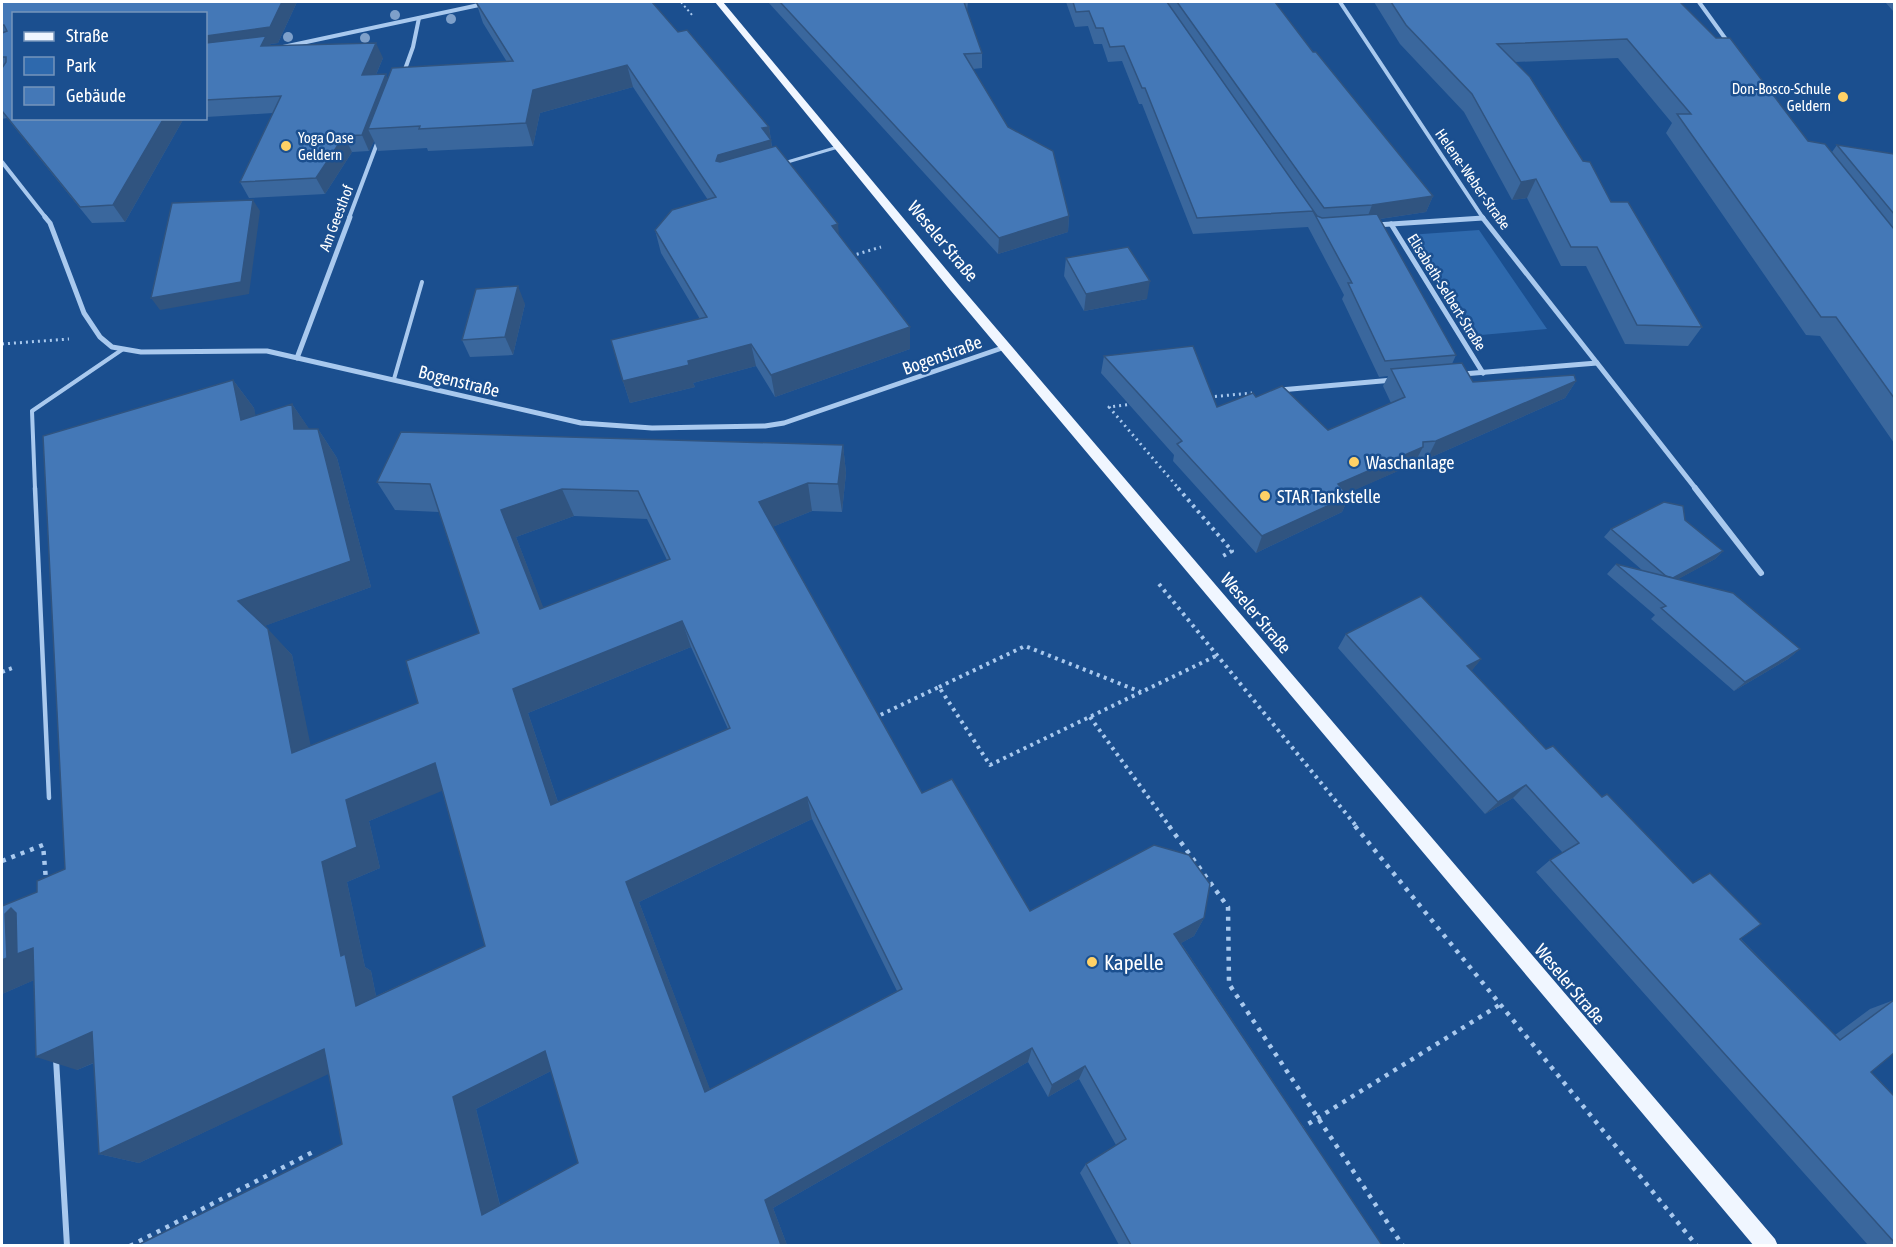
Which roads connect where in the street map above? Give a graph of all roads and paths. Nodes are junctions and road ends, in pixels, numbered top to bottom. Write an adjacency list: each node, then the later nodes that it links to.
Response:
1 (493, 2): 6 (street)
2 (681, 2): 7 (path)
3 (719, 2): 12 (main road, Weseler Straße)
4 (1340, 2): 15 (street, Helene-Weber-Straße)
5 (1699, 2): 9 (street)
6 (419, 18): 8 (street); 10 (street)
7 (695, 18)
8 (275, 48)
9 (1733, 48)
10 (401, 80)
11 (380, 136): 25 (street, Am Geesthof)
12 (838, 147): 14 (lane); 23 (main road, Weseler Straße)
13 (2, 162): 21 (street, Bogenstraße)
14 (777, 165)
15 (1483, 218): 16 (street, Elisabeth-Selbert-Straße); 26 (street, Helene-Weber-Straße)
16 (1391, 224): 17 (street, Elisabeth-Selbert-Straße); 27 (street, Elisabeth-Selbert-Straße)
17 (1370, 225)
18 (878, 238): 19 (path)
19 (842, 259)
20 (422, 282): 29 (lane)
21 (100, 337): 22 (path); 24 (street, Bogenstraße)
22 (2, 344)
23 (1006, 346): 29 (street, Bogenstraße); 34 (main road, Weseler Straße)
24 (123, 349): 25 (street, Bogenstraße); 43 (lane)
25 (297, 358): 29 (street, Bogenstraße)
26 (1597, 363): 27 (street); 35 (street, Helene-Weber-Straße)
27 (1483, 373): 28 (street)
28 (1460, 375)
29 (394, 379)
30 (1404, 380): 31 (street)
31 (1271, 391): 32 (path)
32 (1202, 398)
33 (1144, 403): 34 (path)
34 (1194, 570): 37 (path); 55 (main road, Weseler Straße)
35 (1761, 573)
36 (1154, 577): 37 (path)
37 (1161, 586): 38 (path)
38 (1218, 655): 40 (path); 46 (path)
39 (939, 687): 40 (path); 41 (path); 42 (path)
40 (1142, 692): 41 (path)
41 (1090, 717): 48 (path)
42 (871, 720)
43 (49, 798)
44 (2, 861): 45 (path)
45 (46, 888)
46 (1501, 1004): 48 (path); 54 (path)
47 (56, 1048): 51 (lane)
48 (1318, 1118): 49 (path); 53 (path)
49 (1294, 1132)
50 (312, 1152): 52 (path)
51 (67, 1245)
52 (130, 1245)
53 (1403, 1245)
54 (1697, 1245)
55 (1768, 1245)

